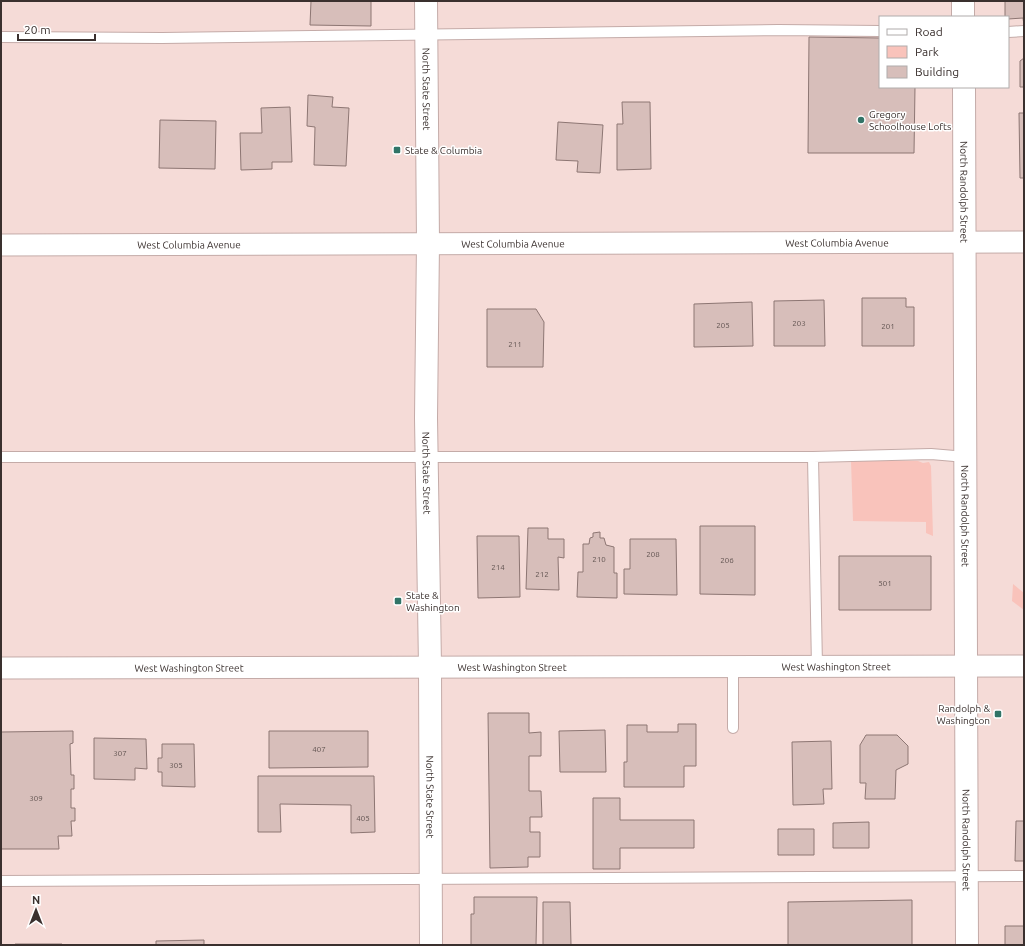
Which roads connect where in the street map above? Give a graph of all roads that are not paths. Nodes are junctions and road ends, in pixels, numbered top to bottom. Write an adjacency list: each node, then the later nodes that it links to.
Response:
1 (426, 1): 7 (main road, North State Street)
2 (963, 1): 3 (main road)
3 (963, 16)
4 (879, 31): 7 (lane)
5 (1024, 31): 6 (lane)
6 (1009, 32)
7 (426, 35): 8 (lane); 12 (main road, North State Street)
8 (1, 37)
9 (964, 88): 10 (main road, North Randolph Street)
10 (965, 242): 11 (street, West Columbia Avenue); 12 (street, West Columbia Avenue); 17 (main road, North Randolph Street)
11 (1024, 242)
12 (428, 243): 13 (street, West Columbia Avenue); 15 (main road, North State Street)
13 (1, 245)
14 (1, 457): 15 (lane)
15 (426, 457): 16 (lane); 18 (main road, North State Street)
16 (814, 457): 17 (lane); 20 (lane)
17 (966, 457): 21 (main road, North Randolph Street)
18 (430, 666): 19 (street, West Washington Street); 23 (street, West Washington Street); 27 (main road, North State Street)
19 (733, 666): 20 (street, West Washington Street); 24 (lane)
20 (817, 666): 21 (street, West Washington Street)
21 (966, 666): 22 (street, West Washington Street); 25 (main road, North Randolph Street)
22 (1024, 666)
23 (1, 668)
24 (733, 728)
25 (967, 876): 26 (lane); 27 (lane); 30 (main road, North Randolph Street)
26 (1024, 876)
27 (431, 879): 28 (lane); 29 (main road, North State Street)
28 (1, 881)
29 (431, 945)
30 (967, 945)

